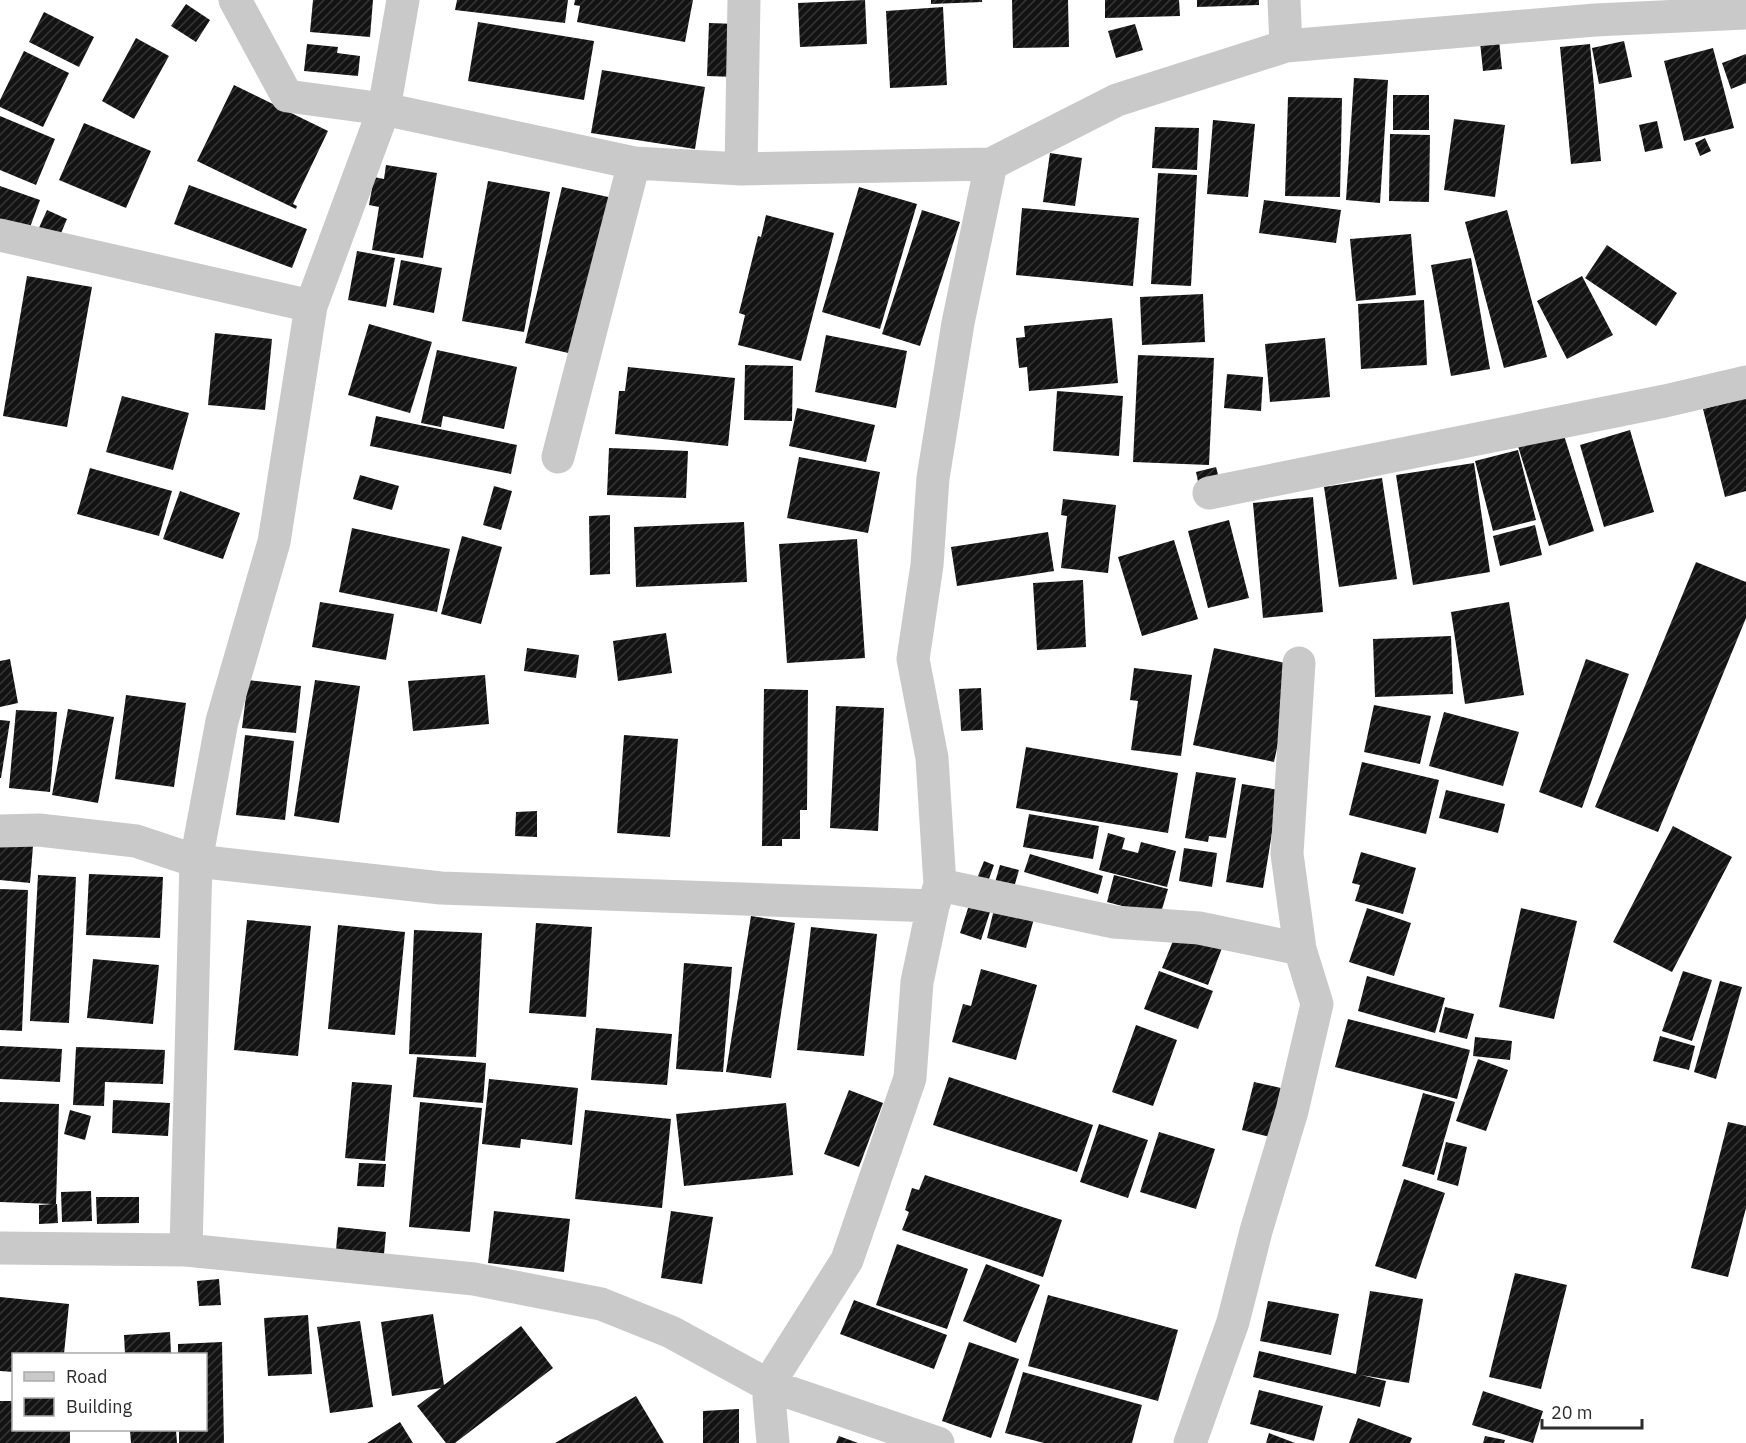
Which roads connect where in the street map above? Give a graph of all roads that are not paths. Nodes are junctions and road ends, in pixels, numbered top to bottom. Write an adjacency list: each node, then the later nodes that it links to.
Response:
1 (235, 0): 7 (street)
2 (403, 0): 7 (street)
3 (744, 0): 10 (street)
4 (1284, 0): 6 (street)
5 (1746, 12): 6 (street)
6 (1286, 46): 9 (street)
7 (384, 109): 8 (street); 12 (street)
8 (634, 163): 10 (street); 14 (street)
9 (991, 164): 10 (street); 19 (street)
10 (741, 169)
11 (0, 235): 12 (street)
12 (311, 306): 18 (street)
13 (1746, 382): 15 (street)
14 (558, 458)
15 (1209, 493)
16 (1299, 663): 20 (street)
17 (0, 831): 18 (street)
18 (196, 861): 19 (street); 22 (street)
19 (937, 895): 20 (street); 23 (street)
20 (1300, 949): 26 (street)
21 (0, 1248): 22 (street)
22 (186, 1250): 23 (street)
23 (768, 1384): 24 (street); 25 (street)
24 (773, 1443)
25 (938, 1443)
26 (1190, 1443)

